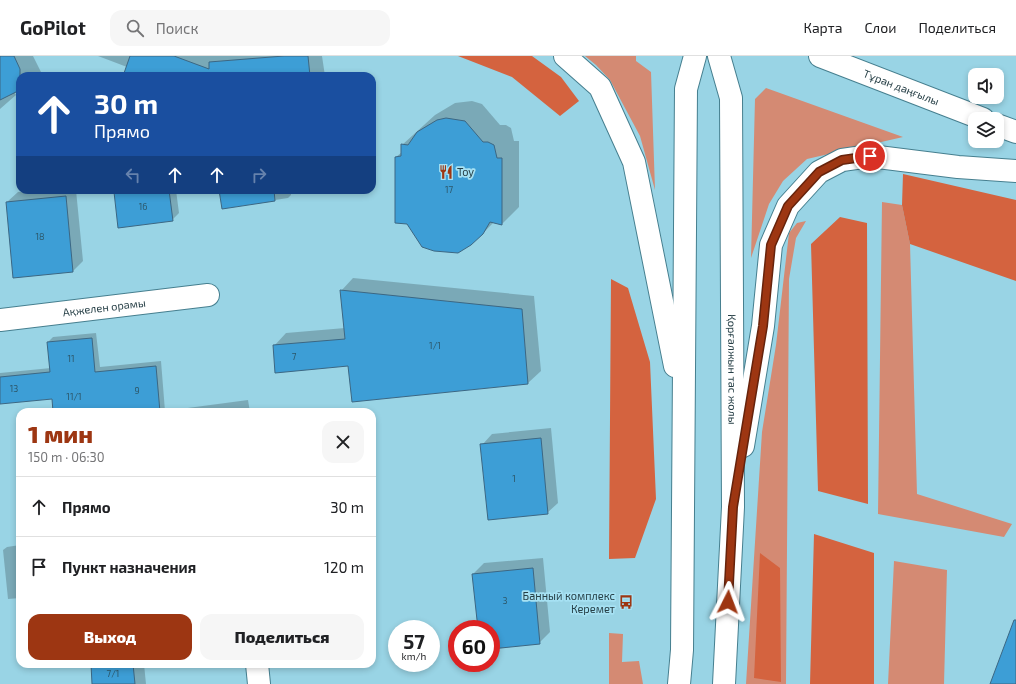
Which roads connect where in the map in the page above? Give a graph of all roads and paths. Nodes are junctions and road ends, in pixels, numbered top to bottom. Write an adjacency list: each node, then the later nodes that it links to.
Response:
1 (565, 56): 11 (main road)
2 (695, 56): 11 (main road)
3 (719, 56): 12 (main road, Қорғалжын тас жолы)
4 (820, 56): 5 (main road, Тұран даңғылы)
5 (968, 113)
6 (1004, 128): 7 (main road)
7 (1016, 132)
8 (1016, 171): 12 (main road)
9 (208, 294): 10 (main road, Ақжелен орамы)
10 (0, 320)
11 (684, 412): 15 (main road)
12 (733, 507): 16 (main road, Қорғалжын тас жолы)
13 (257, 668): 14 (main road)
14 (259, 684)
15 (679, 684)
16 (724, 684)

